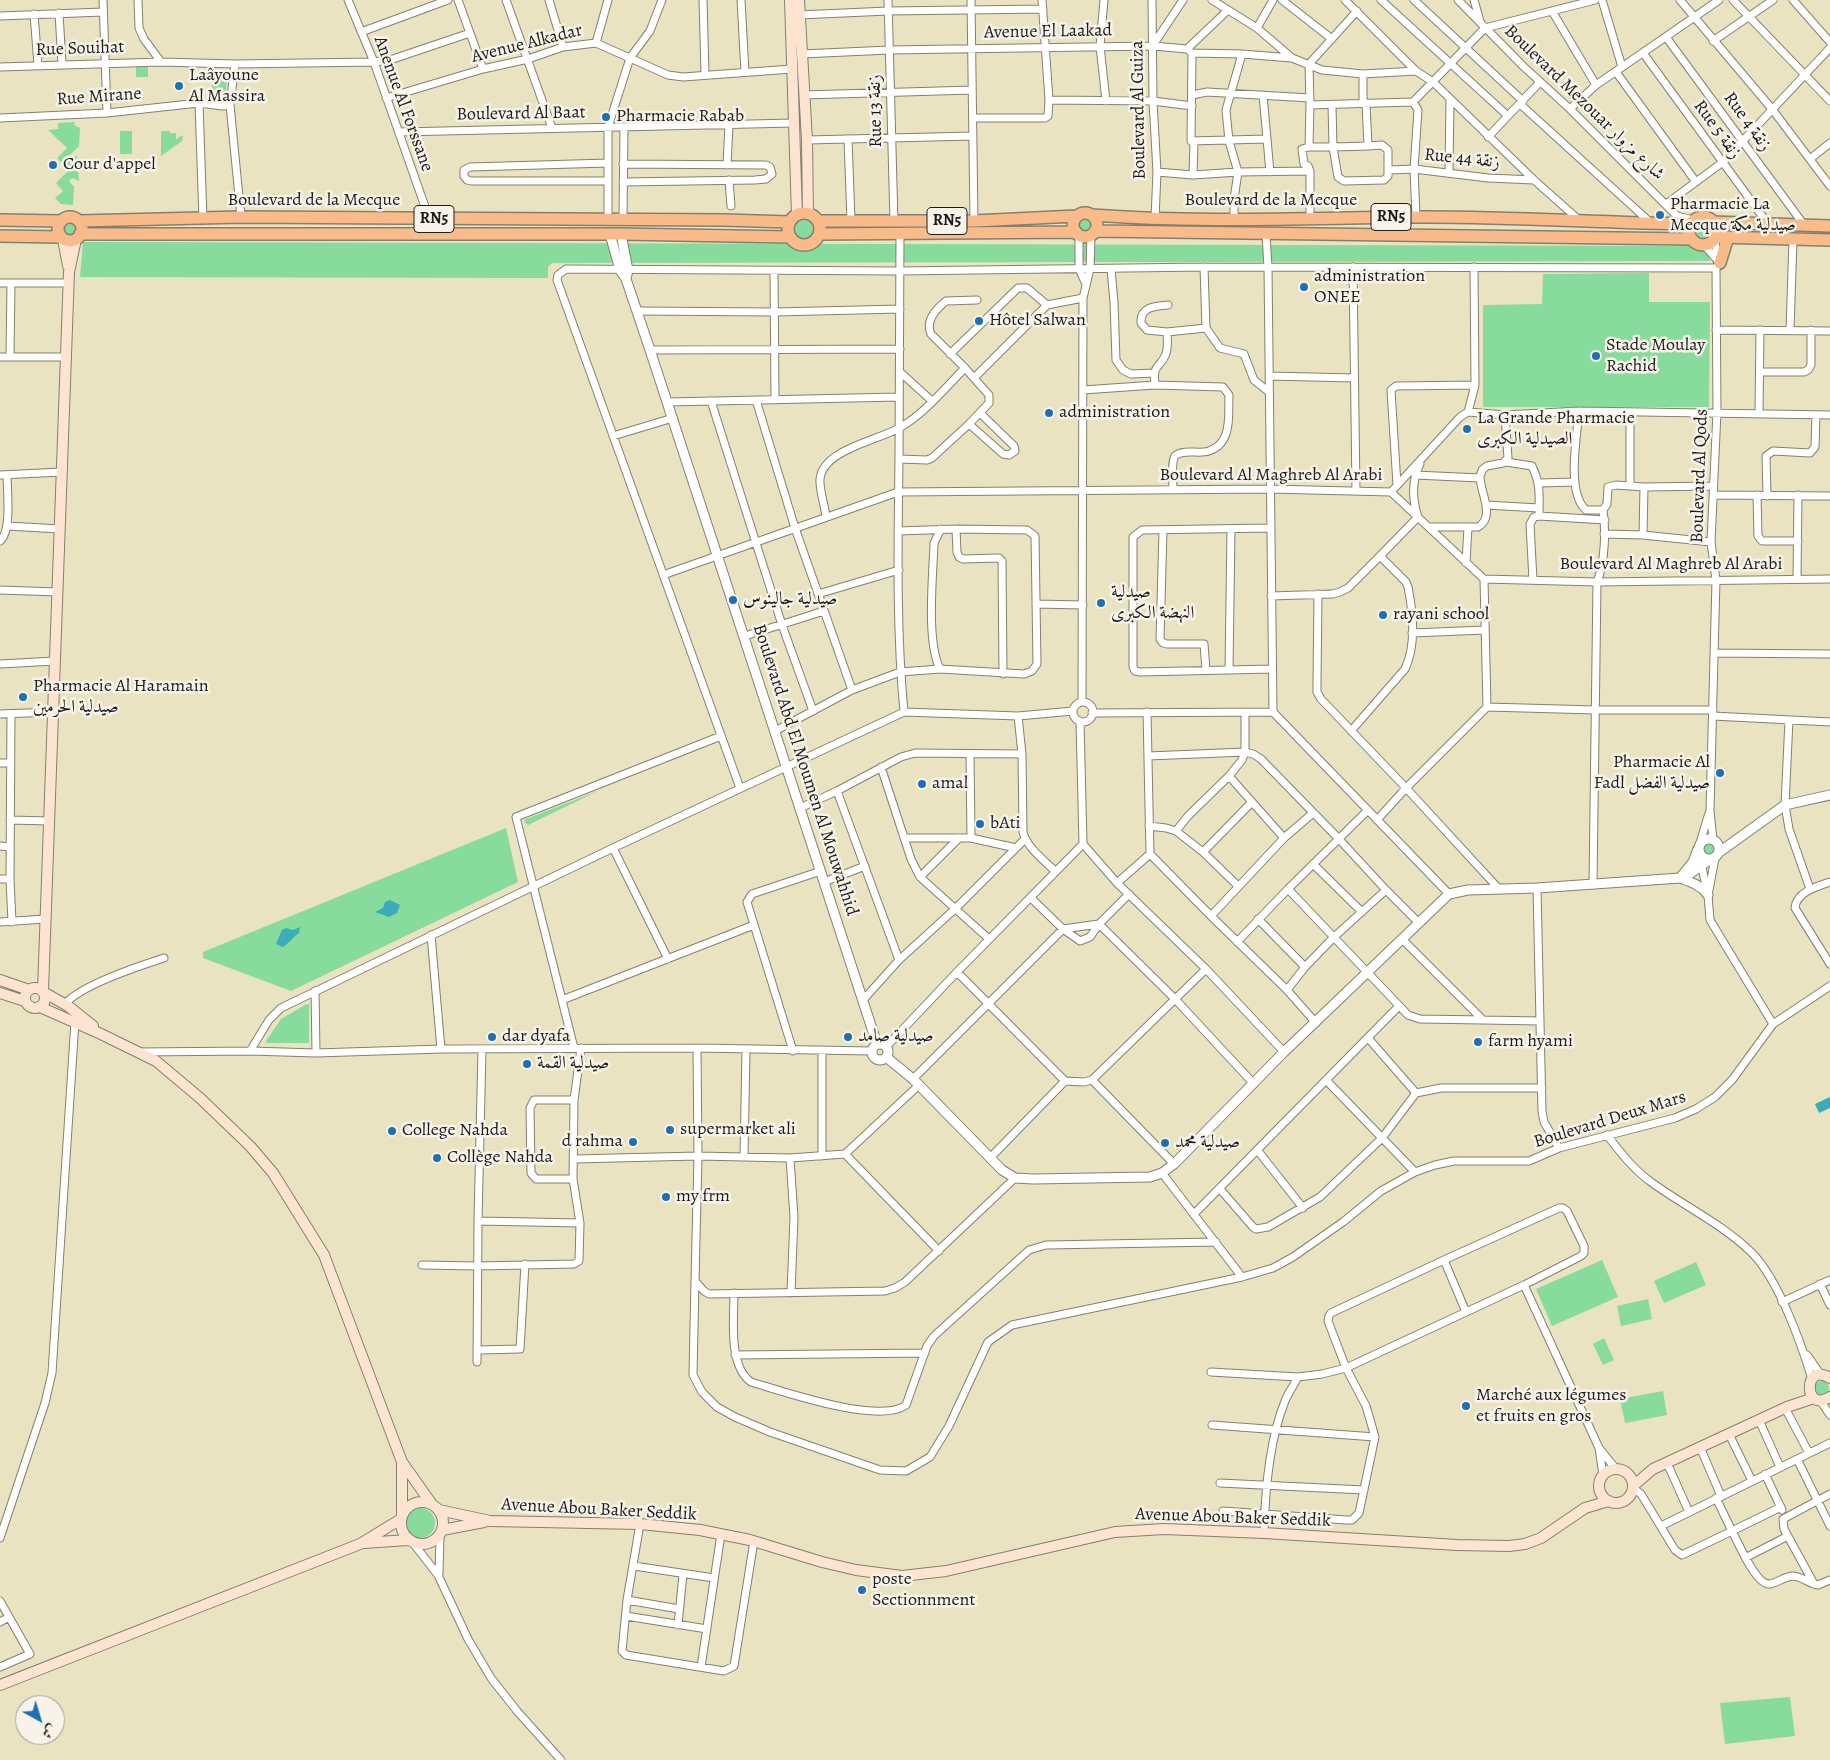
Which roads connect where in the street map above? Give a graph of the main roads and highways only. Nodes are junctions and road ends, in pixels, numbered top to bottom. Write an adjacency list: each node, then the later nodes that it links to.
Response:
1 (790, 0): 5 (main road)
2 (799, 0): 5 (main road)
3 (1092, 215): 4 (main road, RN5); 9 (main road, Boulevard de la Mecque / RN5); 12 (main road)
4 (1076, 216): 5 (main road, Boulevard de la Mecque / RN5); 14 (main road)
5 (803, 218): 8 (main road, Boulevard de la Mecque / RN5); 13 (main road); 17 (main road)
6 (0, 220): 7 (main road, RN5)
7 (61, 221): 8 (main road, RN5); 19 (main road)
8 (79, 222): 16 (main road)
9 (1692, 222): 10 (main road, RN5); 20 (main road)
10 (1714, 222): 11 (main road, RN5); 21 (main road)
11 (1825, 226)
12 (1093, 233): 14 (main road, RN5); 20 (main road, Boulevard de la Mecque / RN5)
13 (819, 234): 14 (main road, RN5); 17 (main road, RN5)
14 (1077, 234)
15 (0, 236): 19 (main road, RN5)
16 (78, 237): 17 (main road, Boulevard de la Mecque / RN5); 19 (main road, RN5); 24 (main road)
17 (790, 237)
18 (1728, 237): 21 (main road, RN5); 22 (main road, RN5); 23 (main road)
19 (62, 238): 24 (main road)
20 (1691, 238): 21 (main road, RN5)
21 (1711, 240)
22 (1830, 240)
23 (1718, 264)
24 (69, 272): 25 (main road)
25 (44, 934): 27 (main road); 29 (main road)
26 (0, 980): 27 (main road)
27 (29, 989): 29 (main road); 30 (main road)
28 (0, 992): 30 (main road)
29 (44, 992): 31 (main road); 32 (main road)
30 (25, 1001): 31 (main road)
31 (40, 1007): 32 (main road)
32 (101, 1034): 36 (main road)
33 (1822, 1378): 34 (main road); 35 (main road)
34 (1825, 1399): 35 (main road)
35 (1786, 1407): 37 (main road)
36 (402, 1462): 42 (main road); 45 (main road)
37 (1653, 1469): 38 (main road); 40 (main road)
38 (1627, 1472): 39 (main road); 40 (main road)
39 (1599, 1486): 41 (main road); 43 (main road, Avenue Abou Baker Seddik)
40 (1633, 1488): 41 (main road)
41 (1609, 1501): 43 (main road, Avenue Abou Baker Seddik)
42 (431, 1503): 44 (main road); 45 (main road)
43 (1586, 1508): 46 (main road, Avenue Abou Baker Seddik)
44 (439, 1510): 46 (main road, Avenue Abou Baker Seddik); 47 (main road)
45 (401, 1518): 48 (main road); 49 (main road)
46 (490, 1521): 47 (main road, Avenue Abou Baker Seddik)
47 (441, 1532): 48 (main road)
48 (411, 1541): 49 (main road)
49 (360, 1544): 50 (main road)
50 (0, 1685)

